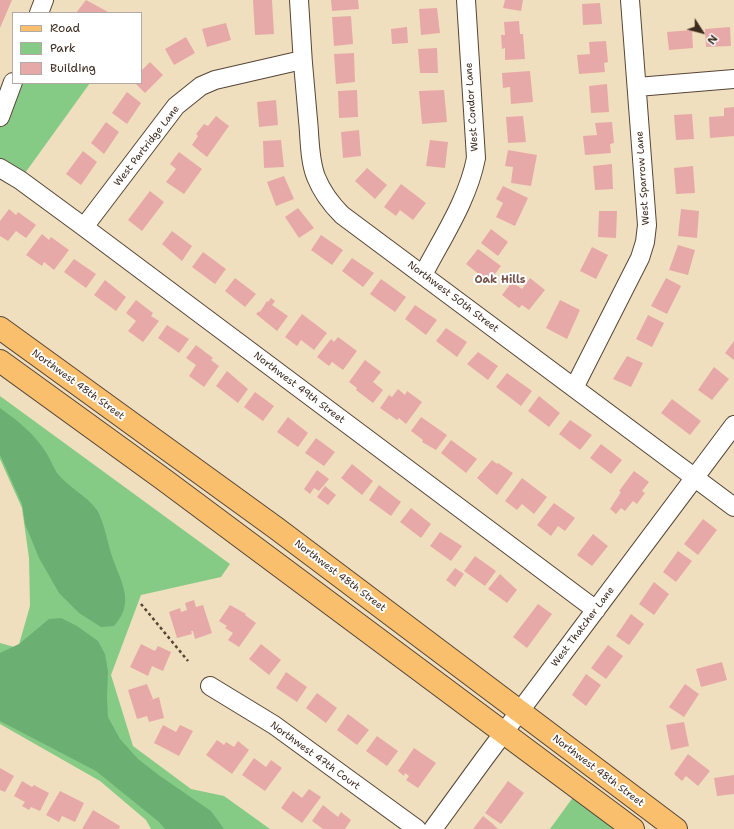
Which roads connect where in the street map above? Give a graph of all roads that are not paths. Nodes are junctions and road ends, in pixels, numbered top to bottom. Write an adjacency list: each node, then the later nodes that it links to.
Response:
1 (44, 0): 5 (street)
2 (299, 0): 6 (street)
3 (466, 0): 13 (street, West Condor Lane)
4 (630, 0): 9 (street, West Sparrow Lane)
5 (39, 12)
6 (302, 60): 12 (street, West Partridge Lane); 13 (street, Northwest 50th Street)
7 (734, 80): 9 (street)
8 (12, 84): 10 (street)
9 (637, 87): 16 (street, West Sparrow Lane)
10 (0, 117)
11 (0, 168): 12 (street, Northwest 49th Street)
12 (84, 227): 20 (street, Northwest 49th Street)
13 (423, 275): 16 (street, Northwest 50th Street)
14 (0, 328): 22 (main road, Northwest 48th Street)
15 (0, 361): 23 (main road)
16 (574, 388): 18 (street, Northwest 50th Street)
17 (734, 425): 18 (street, West Thatcher Lane)
18 (695, 478): 19 (street); 20 (street, West Thatcher Lane)
19 (734, 507)
20 (596, 610): 22 (street, West Thatcher Lane)
21 (210, 686): 24 (street, Northwest 47th Court)
22 (520, 712): 23 (street, West Thatcher Lane); 27 (main road, Northwest 48th Street)
23 (504, 734): 25 (street, West Thatcher Lane); 26 (main road)
24 (417, 829)
25 (434, 829)
26 (633, 829)
27 (676, 829)

